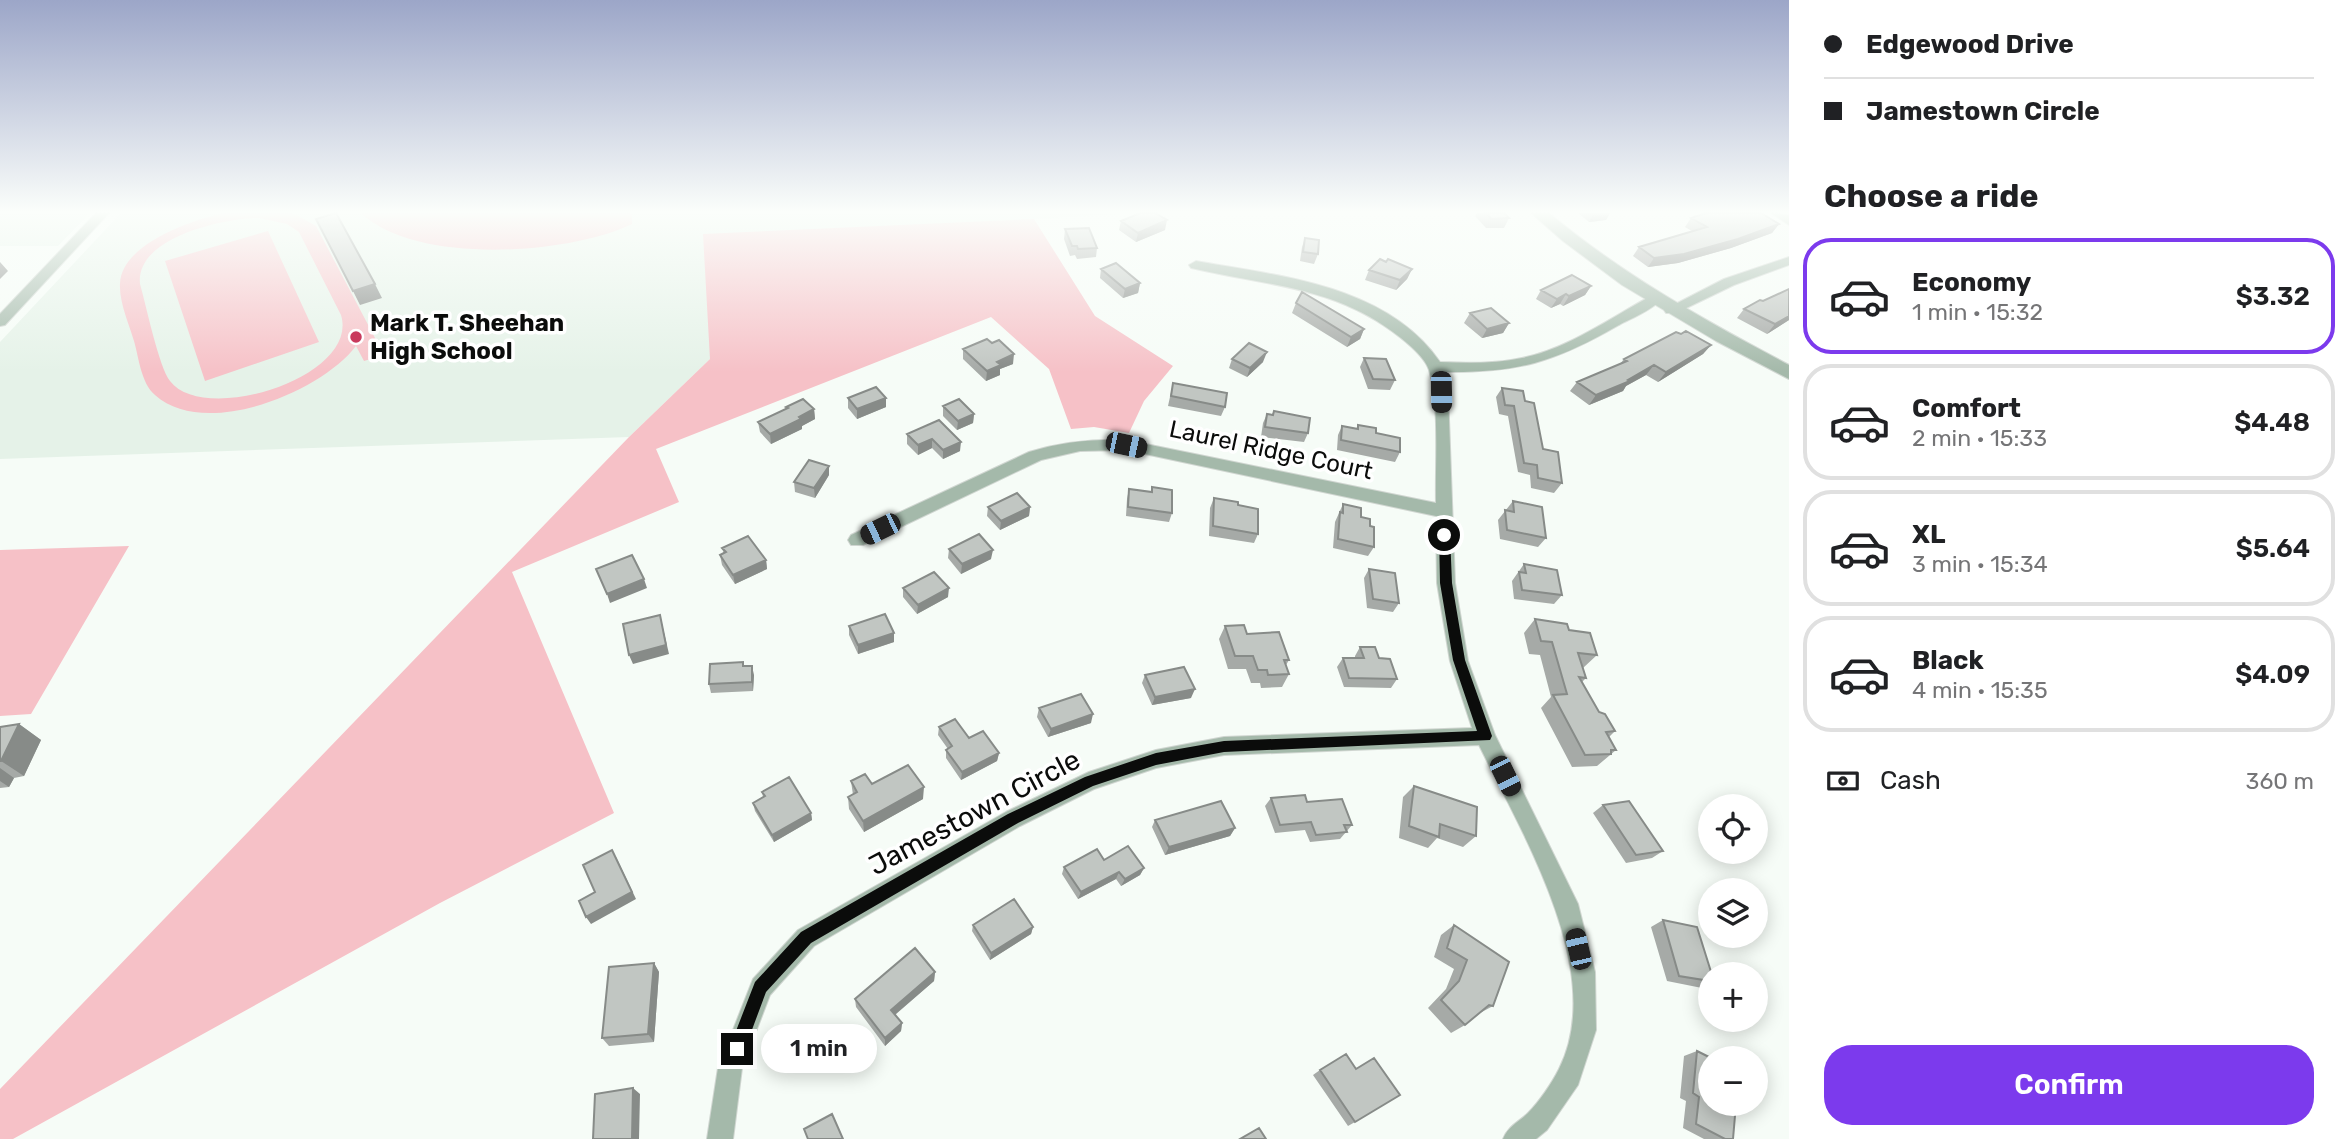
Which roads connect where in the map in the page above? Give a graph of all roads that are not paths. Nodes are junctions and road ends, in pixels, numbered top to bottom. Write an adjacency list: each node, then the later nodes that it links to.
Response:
1 (53, 266): 7 (street)
2 (1202, 266): 8 (street)
3 (1604, 266): 5 (street)
4 (1768, 266): 6 (street)
5 (1654, 300): 6 (street); 8 (street)
6 (1671, 310): 9 (street)
7 (0, 322)
8 (1435, 367): 10 (street)
9 (1789, 373)
10 (1443, 511): 11 (street, Laurel Ridge Court); 12 (street)
11 (857, 540)
12 (1485, 736): 13 (street, Jamestown Circle); 14 (street)
13 (720, 1139)
14 (1516, 1139)

